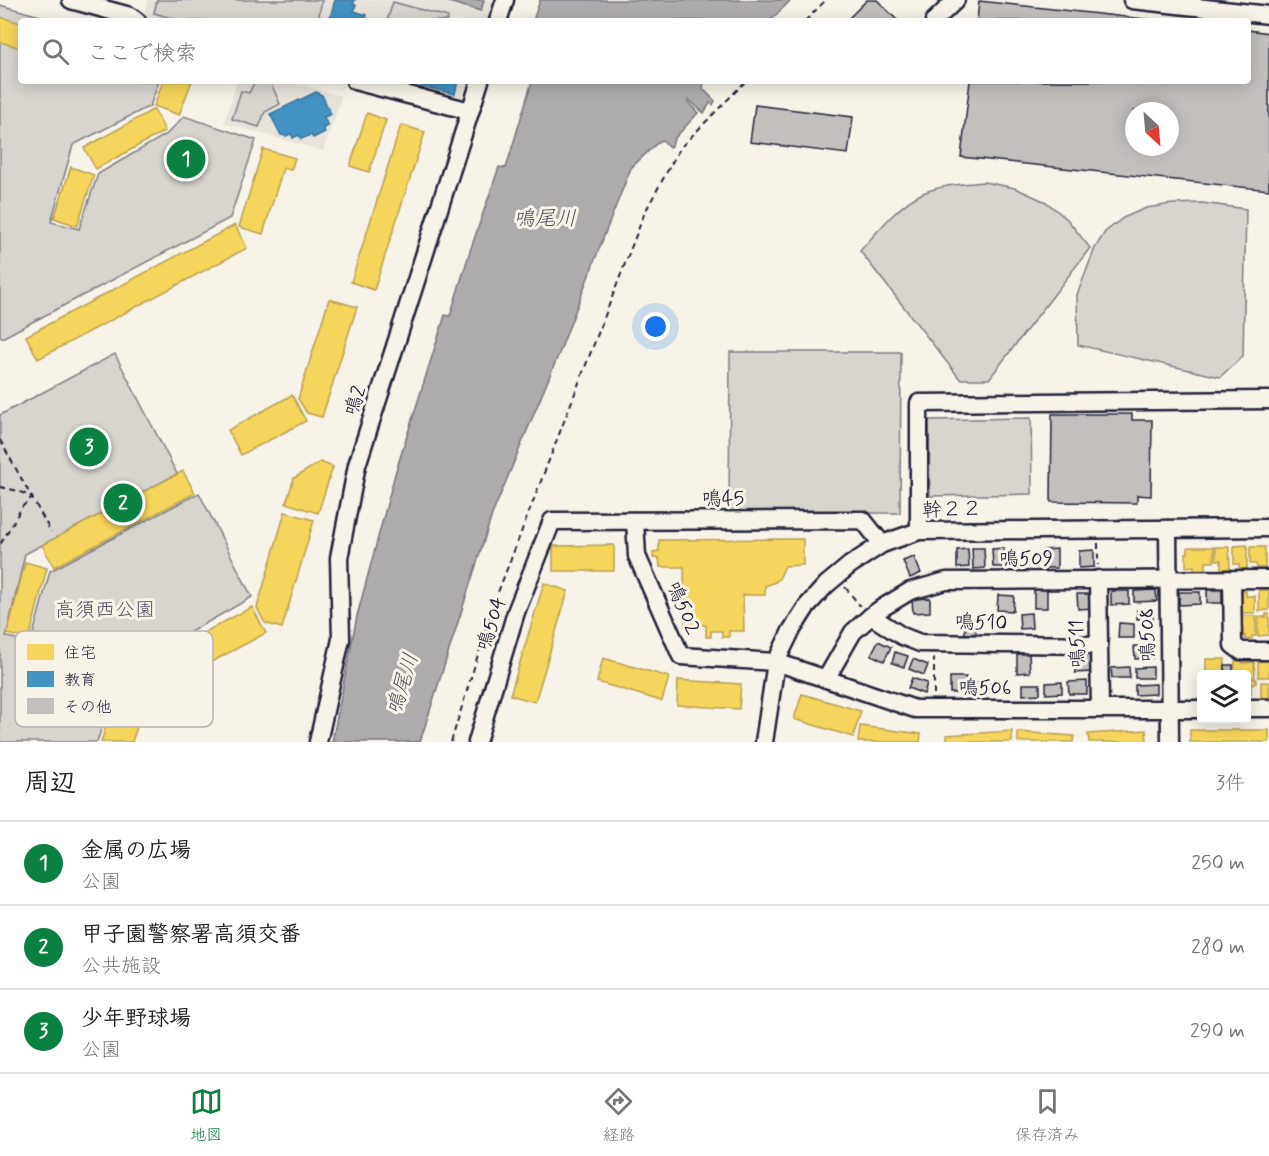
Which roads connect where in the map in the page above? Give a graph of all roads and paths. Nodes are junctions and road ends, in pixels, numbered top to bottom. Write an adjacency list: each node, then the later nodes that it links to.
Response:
1 (71, 0): 7 (street)
2 (505, 0): 8 (street)
3 (826, 0): 9 (path)
4 (956, 0): 10 (street)
5 (1132, 0): 6 (street)
6 (1269, 15)
7 (133, 18)
8 (499, 18)
9 (808, 18)
10 (937, 18)
11 (366, 84): 14 (street)
12 (479, 84): 14 (street, 鳴2)
13 (743, 84): 47 (path)
14 (470, 111): 46 (street, 鳴2)
15 (1269, 400): 25 (street)
16 (0, 440): 17 (path)
17 (1, 445): 19 (path)
18 (0, 487): 19 (path)
19 (32, 498): 26 (path); 28 (path)
20 (552, 521): 21 (street, 鳴45); 48 (street, 鳴504)
21 (635, 521): 27 (street, 鳴45); 38 (street, 鳴502)
22 (1269, 528): 24 (street, 幹２２)
23 (1098, 529): 24 (street, 幹２２); 25 (street, 幹２２); 30 (path)
24 (1168, 529): 31 (street, 鳴508)
25 (919, 531): 27 (street, 幹２２)
26 (51, 532)
27 (882, 544): 29 (street, 幹２２)
28 (0, 545)
29 (836, 577): 34 (path); 38 (street, 幹２２)
30 (1098, 579): 31 (street, 鳴509); 34 (street, 鳴509); 36 (street, 鳴511)
31 (1169, 579): 33 (street, 鳴509); 45 (street, 鳴508)
32 (1269, 579): 33 (street, 鳴509)
33 (1232, 580): 37 (street)
34 (871, 616): 35 (street, 鳴510); 39 (street, 鳴509)
35 (934, 643): 36 (street, 鳴510); 43 (path)
36 (1099, 645): 40 (street, 鳴511)
37 (1269, 651)
38 (776, 662): 39 (street, 鳴506); 49 (street, 幹２２)
39 (826, 679): 43 (street, 鳴506)
40 (1100, 708): 43 (street, 鳴506); 45 (street, 鳴506)
41 (1251, 708): 42 (street)
42 (1269, 708)
43 (934, 709)
44 (1197, 709): 45 (street, 鳴506)
45 (1170, 710): 50 (street, 鳴508)
46 (318, 742)
47 (451, 742)
48 (477, 742)
49 (764, 742)
50 (1170, 742)

